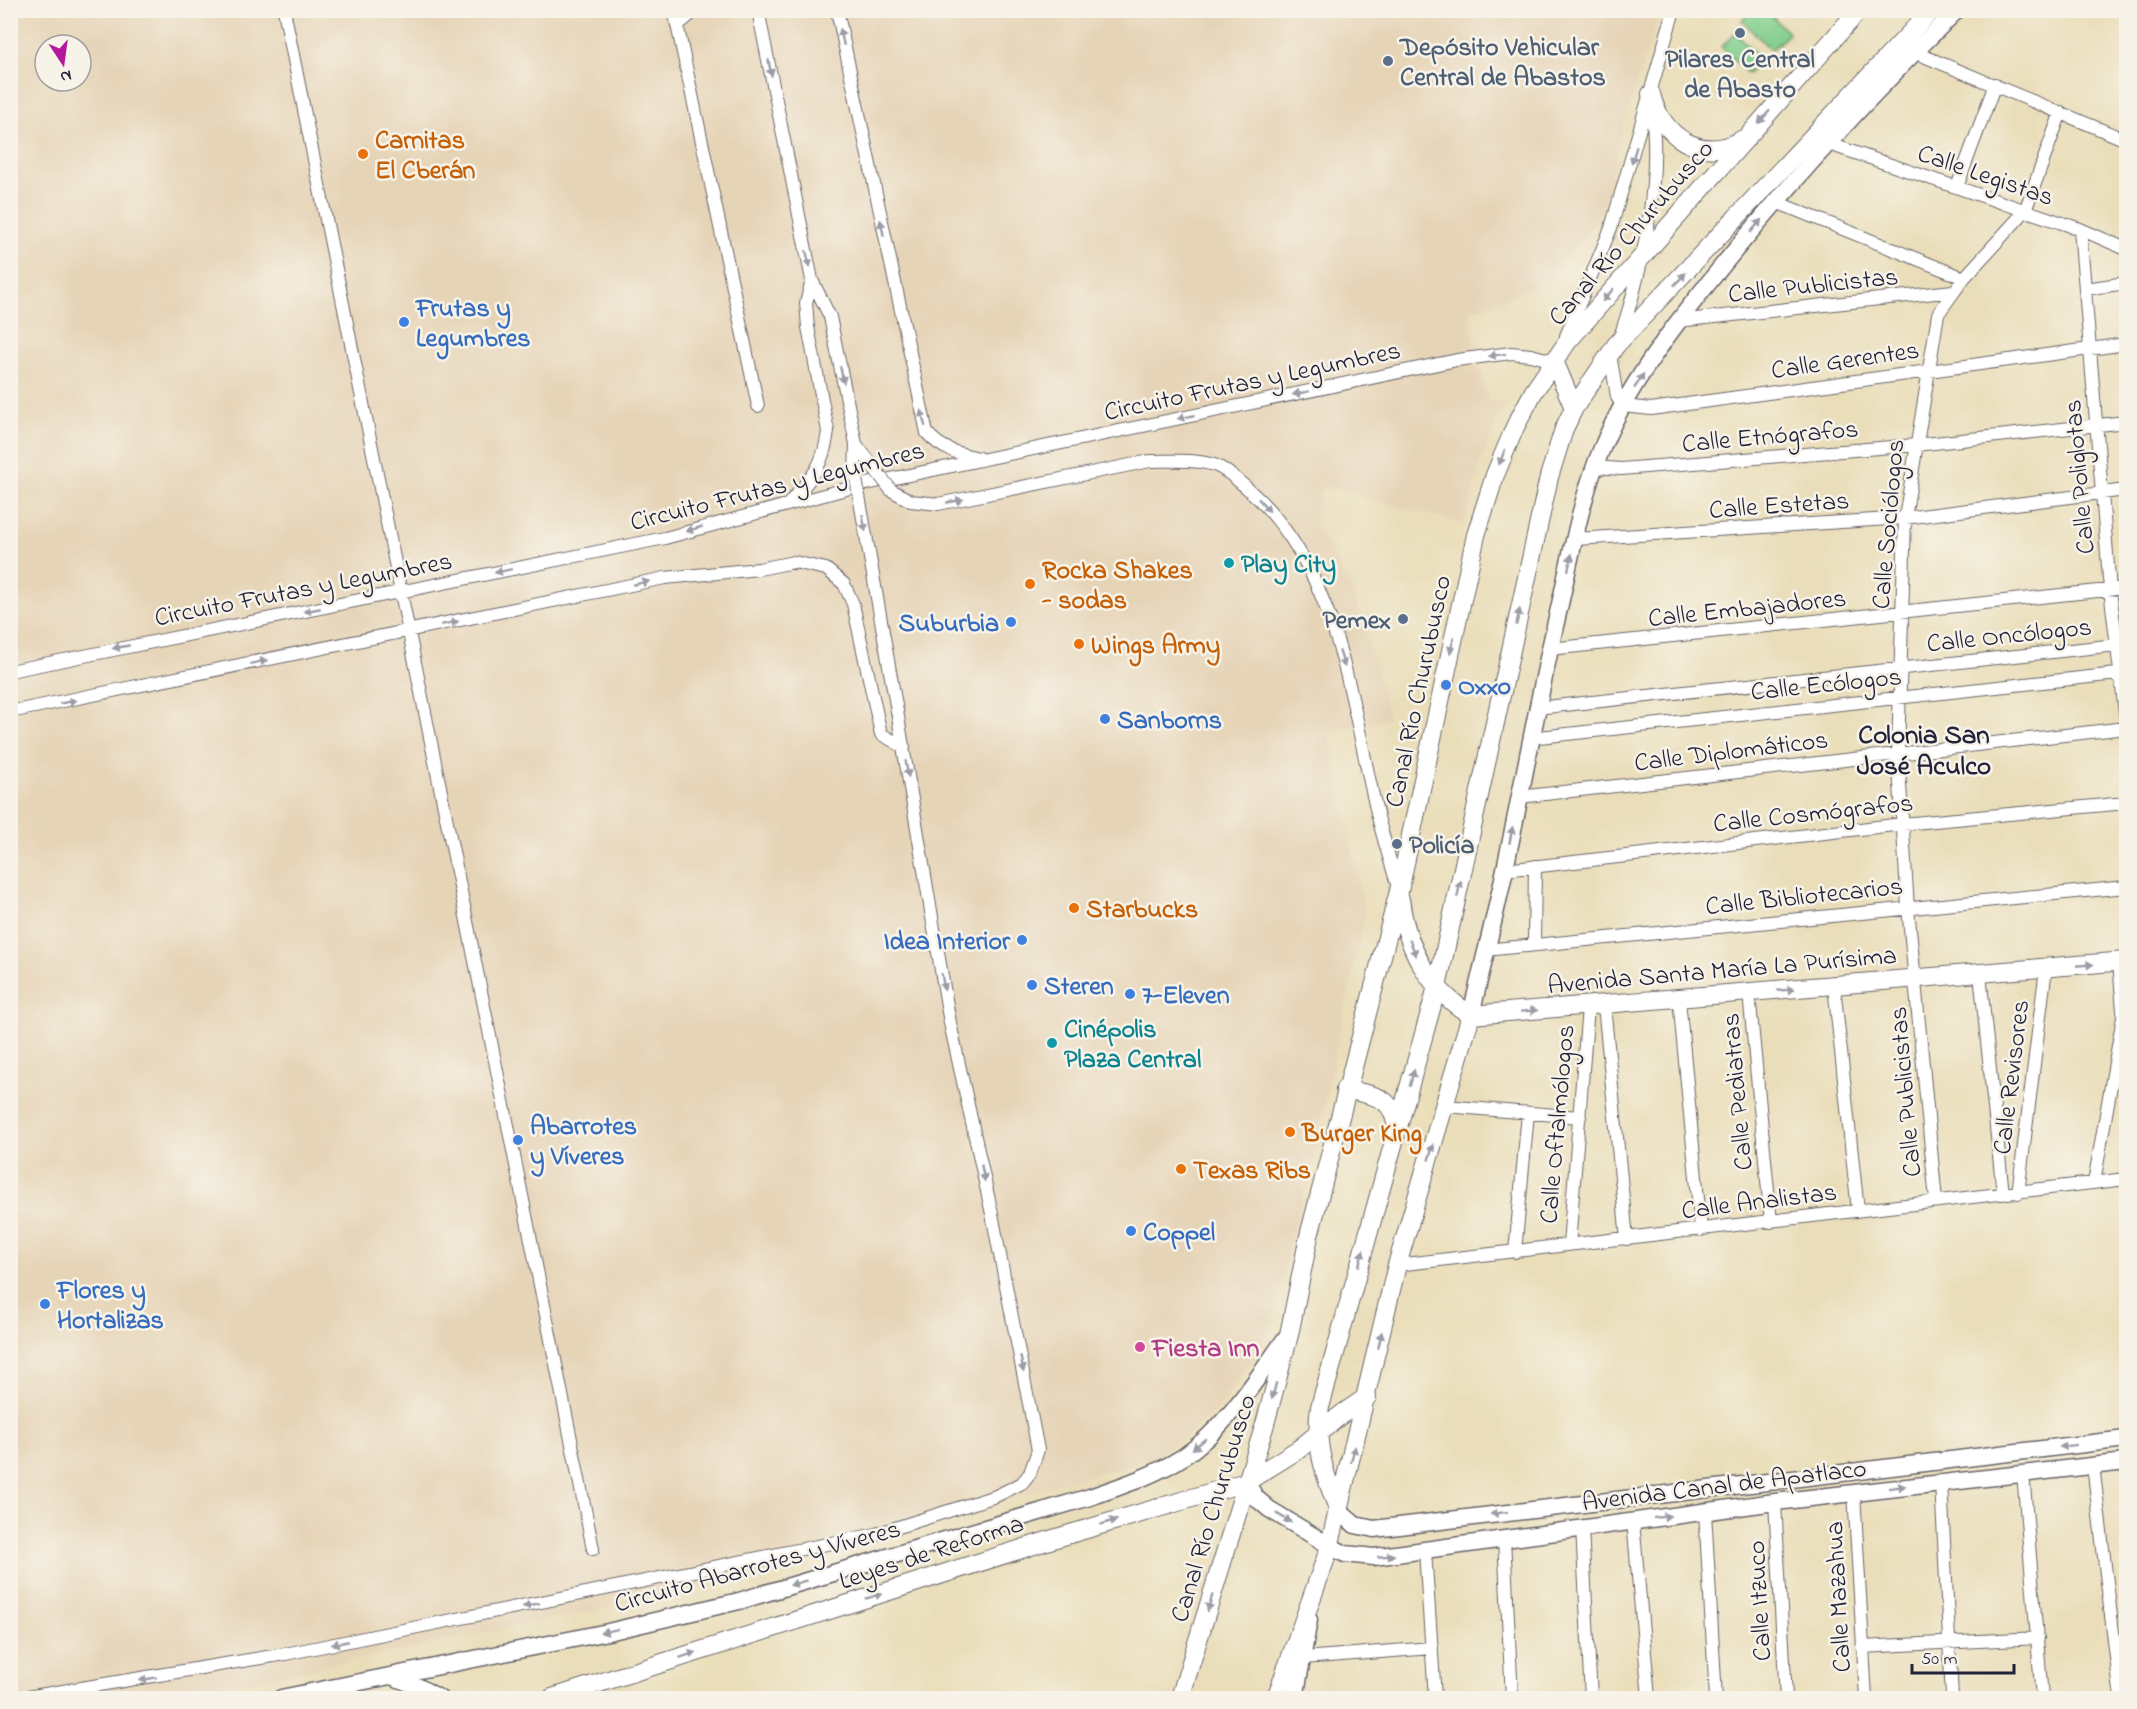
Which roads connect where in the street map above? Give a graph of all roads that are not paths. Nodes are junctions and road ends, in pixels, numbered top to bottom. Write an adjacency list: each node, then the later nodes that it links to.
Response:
1 (284, 10): 51 (street)
2 (674, 10): 10 (street)
3 (758, 10): 25 (street, one-way to 25)
4 (837, 10): 42 (street, one-way to 4)
5 (1674, 10): 13 (street)
6 (1859, 10): 15 (main road, Canal Río Churubusco, one-way to 15)
7 (1932, 10): 31 (main road, one-way to 7)
8 (1957, 10): 11 (street)
9 (692, 14): 10 (street)
10 (678, 26): 35 (street)
11 (1914, 52): 12 (street); 17 (street)
12 (1995, 84): 14 (street); 18 (street)
13 (1651, 96): 15 (main road); 23 (street); 33 (street, one-way to 33)
14 (2061, 112): 16 (street); 20 (street, Calle Sociólogos)
15 (1747, 136): 23 (main road, Canal Río Churubusco)
16 (2127, 140)
17 (1829, 144): 18 (street, Calle Legistas); 19 (street)
18 (1957, 187): 20 (street, Calle Legistas)
19 (1776, 202): 24 (street); 29 (street, one-way to 19)
20 (2025, 212): 21 (street, Calle Legistas); 24 (street, Calle Sociólogos)
21 (2080, 230): 22 (street, Calle Legistas); 27 (street, Calle Poliglotas)
22 (2127, 249)
23 (1641, 258): 31 (street); 33 (main road, Canal Río Churubusco, one-way to 33)
24 (1964, 278): 28 (street, Calle Sociólogos)
25 (812, 280): 40 (street, one-way to 40, bridge); 46 (street)
26 (2127, 283): 27 (street)
27 (2085, 289): 32 (street, Calle Poliglotas)
28 (1953, 291): 29 (street, Calle Publicistas); 34 (street, Calle Sociólogos)
29 (1678, 321): 36 (street, one-way to 29)
30 (2127, 344): 32 (street, Calle Gerentes)
31 (1614, 348): 36 (street); 37 (main road)
32 (2090, 348): 34 (street, Calle Gerentes); 39 (street, Calle Poliglotas)
33 (1554, 361): 37 (main road); 42 (street, Circuito Frutas y Legumbres, one-way to 42); 73 (main road, Canal Río Churubusco, one-way to 73)
34 (1927, 369): 36 (street, Calle Gerentes); 41 (street, Calle Sociólogos)
35 (758, 406)
36 (1623, 406): 43 (street)
37 (1574, 408): 82 (main road, one-way to 37)
38 (2127, 422): 39 (street, Calle Etnógrafos)
39 (2096, 426): 41 (street, Calle Etnógrafos); 45 (street, Calle Poliglotas)
40 (856, 444): 65 (street, one-way to 65, bridge); 73 (street, one-way to 73, bridge)
41 (1917, 445): 43 (street, Calle Etnógrafos); 47 (street, Calle Sociólogos)
42 (983, 459): 46 (street, Circuito Frutas y Legumbres)
43 (1596, 467): 48 (street)
44 (2127, 490): 45 (street, Calle Estetas)
45 (2102, 493): 47 (street, Calle Estetas); 50 (street, Calle Poliglotas)
46 (790, 502): 51 (street, Circuito Frutas y Legumbres, one-way to 51)
47 (1905, 518): 48 (street, Calle Estetas); 52 (street, Calle Sociólogos)
48 (1576, 539): 55 (street, one-way to 48)
49 (2127, 588): 50 (street, Calle Embajadores)
50 (2110, 590): 52 (street, Calle Embajadores); 54 (street, Calle Poliglotas)
51 (401, 592): 53 (street); 57 (street, Circuito Frutas y Legumbres, one-way to 57)
52 (1901, 614): 55 (street, Calle Embajadores); 56 (street, Calle Sociólogos)
53 (409, 631): 61 (street, one-way to 53); 65 (street, one-way to 65); 125 (street)
54 (2121, 645): 56 (street, Calle Oncólogos); 58 (street, Calle Poliglotas)
55 (1550, 649): 60 (street)
56 (1899, 668): 59 (street, Calle Sociólogos); 60 (street, Calle Oncólogos)
57 (10, 671)
58 (2123, 674): 59 (street, Calle Ecólogos); 62 (street, Calle Poliglotas)
59 (1898, 698): 64 (street, Calle Ecólogos); 66 (street, Calle Sociólogos)
60 (1537, 708): 64 (street)
61 (10, 712)
62 (2127, 720)
63 (2127, 728): 66 (street, Calle Diplomáticos)
64 (1530, 738): 67 (street)
65 (904, 747): 134 (street, one-way to 134)
66 (1898, 753): 67 (street, Calle Diplomáticos); 69 (street, Calle Sociólogos)
67 (1519, 797): 71 (street, one-way to 67)
68 (2127, 803): 69 (street, Calle Cosmógrafos)
69 (1903, 824): 70 (street, Calle Cosmógrafos); 74 (street, Calle Sociólogos)
70 (1535, 866): 71 (street, Calle Cosmógrafos); 75 (street)
71 (1505, 870): 76 (street)
72 (2127, 887): 74 (street, Calle Bibliotecarios)
73 (1399, 891): 82 (main road, one-way to 82); 89 (main road, Canal Río Churubusco)
74 (1908, 908): 75 (street, Calle Bibliotecarios); 80 (street, Calle Sociólogos)
75 (1534, 945): 76 (street, Calle Bibliotecarios)
76 (1485, 950): 86 (street)
77 (2123, 962): 78 (main road, Avenida Santa María La Purísima, one-way to 77); 87 (street)
78 (2046, 968): 79 (main road, Avenida Santa María La Purísima); 96 (street, Calle Revisores)
79 (1980, 974): 80 (main road, Avenida Santa María La Purísima); 97 (street)
80 (1916, 979): 81 (main road, Avenida Santa María La Purísima); 98 (street, Calle Publicistas)
81 (1834, 986): 83 (main road, Avenida Santa María La Purísima, one-way to 81); 99 (street)
82 (1437, 987): 86 (main road); 93 (main road, one-way to 82)
83 (1749, 993): 84 (main road, Avenida Santa María La Purísima); 100 (street, Calle Pediatras)
84 (1679, 999): 85 (main road, Avenida Santa María La Purísima); 101 (street)
85 (1596, 1006): 86 (main road, Avenida Santa María La Purísima, one-way to 85); 92 (street, Calle Oftalmólogos); 102 (street)
86 (1471, 1015): 90 (main road)
87 (2123, 1017): 88 (street); 95 (street)
88 (2127, 1047)
89 (1345, 1089): 93 (main road); 106 (main road, Canal Río Churubusco)
90 (1445, 1106): 91 (street); 105 (main road, one-way to 90)
91 (1528, 1113): 92 (street); 104 (street)
92 (1580, 1117): 103 (street, Calle Oftalmólogos)
93 (1397, 1135): 108 (main road, one-way to 93)
94 (2127, 1179): 95 (street, Calle Analistas)
95 (2094, 1183): 96 (street, Calle Analistas)
96 (2018, 1192): 97 (street, Calle Analistas)
97 (2003, 1194): 98 (street, Calle Analistas)
98 (1936, 1202): 99 (street, Calle Analistas)
99 (1858, 1211): 100 (street, Calle Analistas)
100 (1771, 1222): 101 (street, Calle Analistas)
101 (1701, 1230): 102 (street, Calle Analistas)
102 (1627, 1239): 103 (street, Calle Analistas)
103 (1569, 1245): 104 (street, Calle Analistas)
104 (1515, 1252): 105 (street, Calle Analistas)
105 (1397, 1265): 107 (main road, one-way to 105)
106 (1289, 1335): 113 (main road, Canal Río Churubusco, one-way to 113); 133 (street, Circuito Abarrotes y Víveres, one-way to 133)
107 (1367, 1397): 108 (main road, Leyes de Reforma); 118 (main road, one-way to 107)
108 (1317, 1437): 113 (main road, Leyes de Reforma); 118 (main road)
109 (2127, 1439): 117 (street, Avenida Canal de Apatlaco, one-way to 117)
110 (2127, 1462): 111 (street, Avenida Canal de Apatlaco)
111 (2093, 1465): 112 (street, Avenida Canal de Apatlaco); 135 (street)
112 (2023, 1473): 114 (street, Avenida Canal de Apatlaco); 128 (street)
113 (1246, 1482): 124 (street, Avenida Canal de Apatlaco, one-way to 124); 140 (main road, Leyes de Reforma, one-way to 113); 141 (main road, Canal Río Churubusco, one-way to 141)
114 (1941, 1482): 115 (street, Avenida Canal de Apatlaco, one-way to 114); 129 (street)
115 (1854, 1493): 116 (street, Avenida Canal de Apatlaco); 131 (street, Calle Mazahua)
116 (1775, 1502): 119 (street, Avenida Canal de Apatlaco); 149 (street, Calle Itzuco)
117 (1542, 1507): 118 (street, Avenida Canal de Apatlaco, one-way to 118); 122 (street)
118 (1340, 1511): 124 (main road)
119 (1705, 1512): 120 (street, Avenida Canal de Apatlaco, one-way to 119); 148 (street)
120 (1633, 1521): 121 (street, Avenida Canal de Apatlaco); 147 (street)
121 (1582, 1528): 122 (street, Avenida Canal de Apatlaco); 146 (street)
122 (1543, 1533): 123 (street, Avenida Canal de Apatlaco)
123 (1504, 1538): 126 (street, Avenida Canal de Apatlaco); 145 (street)
124 (1330, 1546): 126 (street, Avenida Canal de Apatlaco, one-way to 126); 127 (main road)
125 (593, 1549)
126 (1425, 1551): 130 (street)
127 (1312, 1597): 132 (street); 142 (main road)
128 (2038, 1638): 129 (street); 152 (street)
129 (1948, 1641): 131 (street); 151 (street)
130 (1432, 1647): 132 (street); 144 (street)
131 (1862, 1647): 150 (street, Calle Mazahua)
132 (1303, 1658): 143 (street)
133 (390, 1676): 138 (street, Circuito Abarrotes y Víveres); 139 (street)
134 (93, 1688): 136 (street); 137 (street)
135 (2123, 1691)
136 (21, 1698)
137 (65, 1698)
138 (281, 1698)
139 (439, 1698)
140 (552, 1698)
141 (1180, 1698)
142 (1276, 1698)
143 (1295, 1698)
144 (1435, 1698)
145 (1512, 1698)
146 (1591, 1698)
147 (1649, 1698)
148 (1716, 1698)
149 (1786, 1698)
150 (1866, 1698)
151 (1952, 1698)
152 (2042, 1698)

